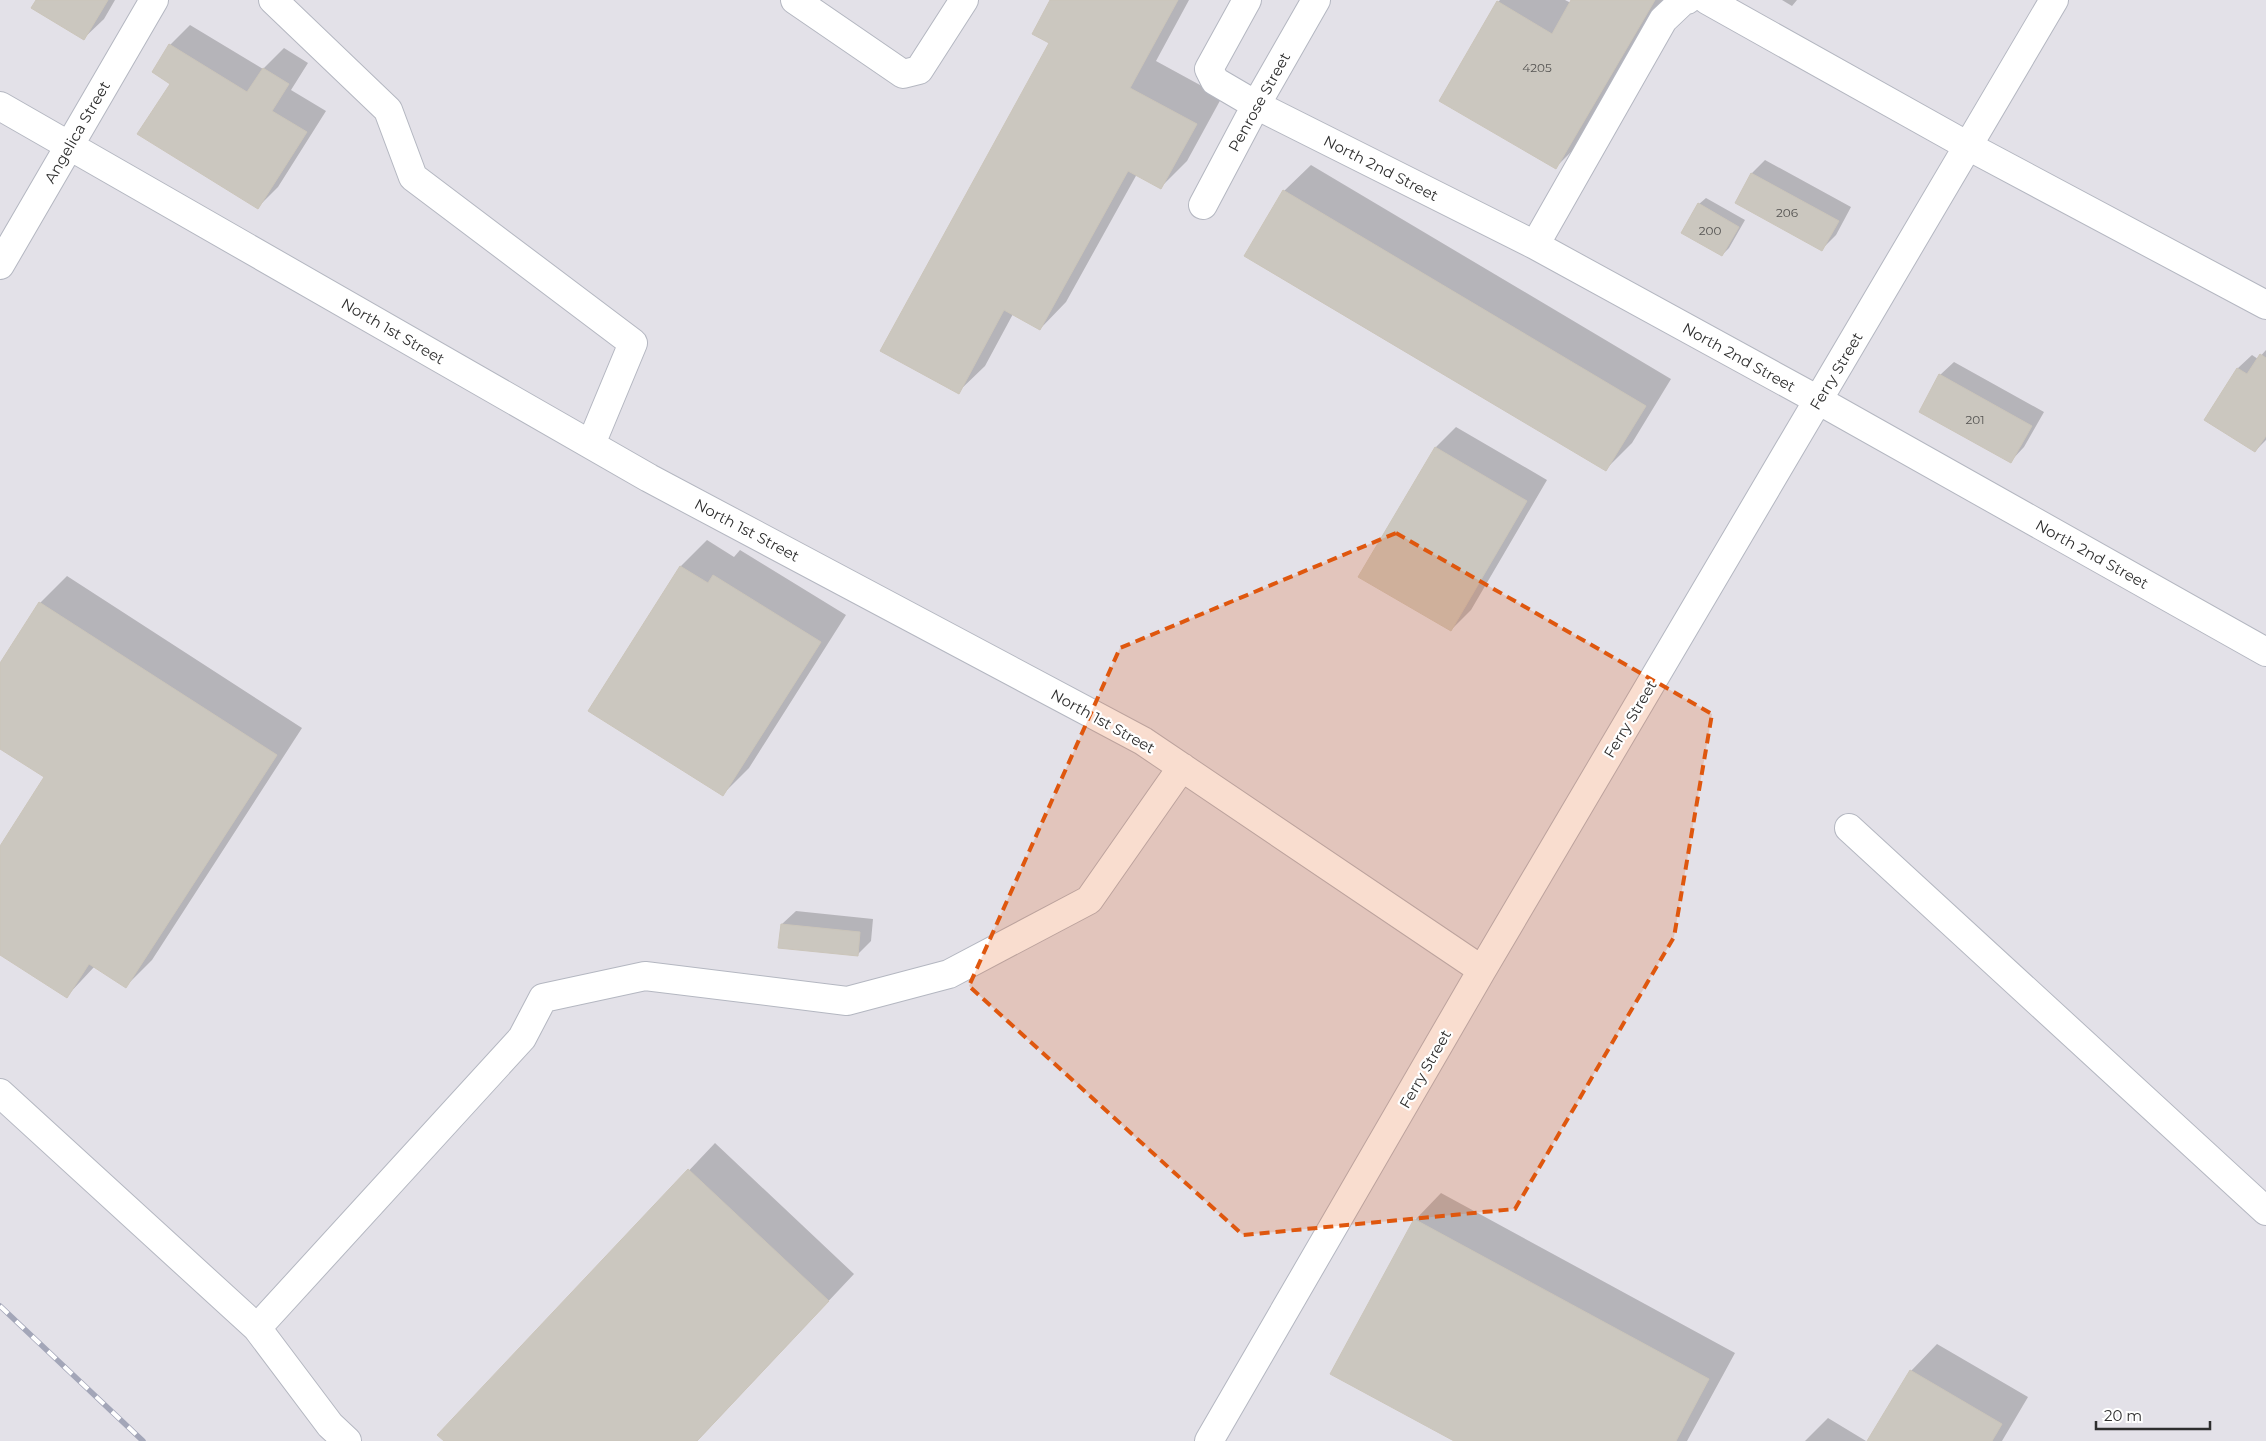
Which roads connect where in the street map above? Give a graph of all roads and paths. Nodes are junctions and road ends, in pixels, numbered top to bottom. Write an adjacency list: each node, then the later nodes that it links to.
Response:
1 (154, 0): 12 (street, Angelica Street)
2 (273, 0): 19 (street)
3 (795, 0): 4 (street)
4 (964, 0)
5 (1247, 0): 10 (street, North 2nd Street)
6 (1316, 0): 10 (street, Penrose Street)
7 (1687, 0): 15 (street)
8 (1707, 0): 13 (street)
9 (2054, 0): 13 (street, Ferry Street)
10 (1256, 105): 14 (street, Penrose Street); 15 (street, North 2nd Street)
11 (0, 106): 12 (street, North 1st Street)
12 (69, 146): 16 (street, Angelica Street); 19 (street, North 1st Street)
13 (1968, 146): 17 (street); 18 (street, Ferry Street)
14 (1203, 205)
15 (1535, 245): 18 (street, North 2nd Street)
16 (0, 264)
17 (2266, 304)
18 (1818, 400): 20 (street, North 2nd Street); 23 (street, Ferry Street)
19 (591, 444): 21 (street, North 1st Street)
20 (2266, 652)
21 (1182, 767): 23 (street, North 1st Street); 26 (street)
22 (1848, 828): 25 (street)
23 (1482, 970): 28 (street, Ferry Street)
24 (0, 1093): 26 (street)
25 (2266, 1211)
26 (257, 1328): 27 (street)
27 (347, 1441)
28 (1209, 1441)

